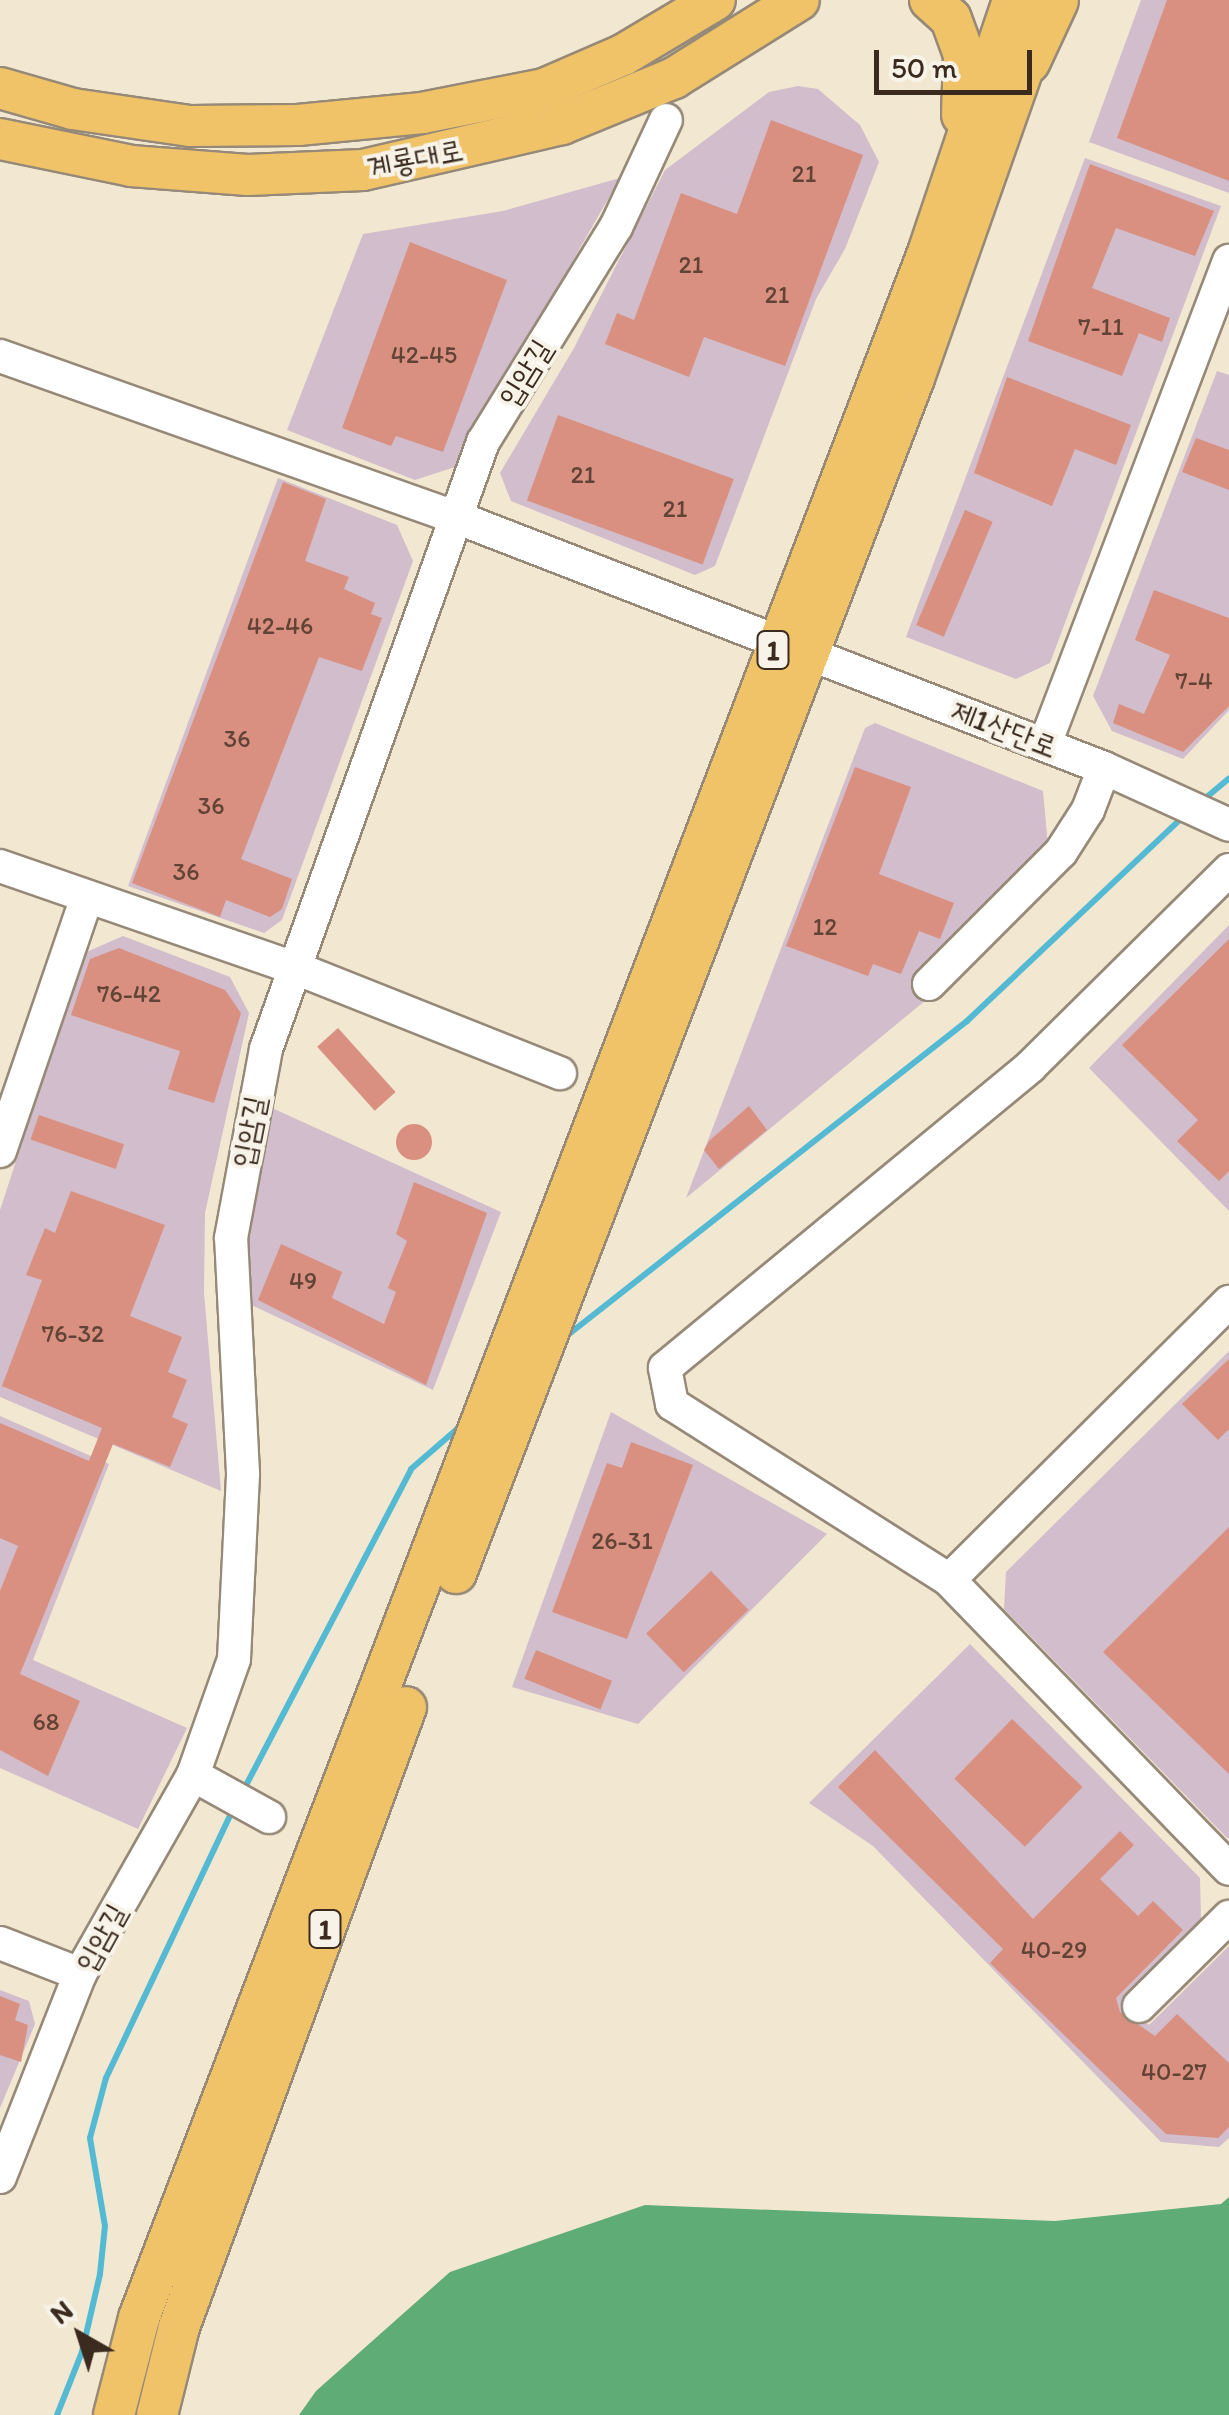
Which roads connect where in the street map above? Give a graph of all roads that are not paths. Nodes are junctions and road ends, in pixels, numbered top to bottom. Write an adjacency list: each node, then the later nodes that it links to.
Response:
1 (716, 0): 8 (main road, 계룡대로)
2 (798, 0): 10 (main road, 계룡대로)
3 (930, 0): 11 (main road)
4 (1013, 0): 11 (main road, 1)
5 (1046, 0): 7 (main road, 1)
6 (1054, 0): 7 (highway)
7 (1026, 60): 15 (main road, 1)
8 (0, 88)
9 (666, 120): 14 (street, 입암길)
10 (0, 139)
11 (960, 162): 15 (main road, 1)
12 (1229, 261): 16 (street)
13 (0, 356): 14 (street, 제1산단로)
14 (453, 516): 15 (street, 제1산단로); 22 (street, 입암길)
15 (790, 648): 16 (street, 제1산단로); 36 (main road, 1); 37 (main road, 1)
16 (1044, 744): 17 (street, 제1산단로)
17 (1104, 768): 18 (street, 제1산단로); 23 (street)
18 (1223, 822)
19 (0, 866): 21 (street)
20 (1229, 870): 27 (street)
21 (86, 900): 22 (street); 25 (street)
22 (298, 969): 24 (street); 28 (street, 입암길)
23 (928, 984)
24 (560, 1073)
25 (0, 1151)
26 (1229, 1302): 27 (street)
27 (949, 1580): 30 (street)
28 (192, 1775): 29 (street); 33 (street, 입암길)
29 (248, 1803)
30 (1229, 1870)
31 (1229, 1917): 34 (street)
32 (0, 1943): 33 (street)
33 (80, 1974): 35 (street, 입암길)
34 (1139, 2006)
35 (0, 2178)
36 (114, 2415)
37 (157, 2415)

